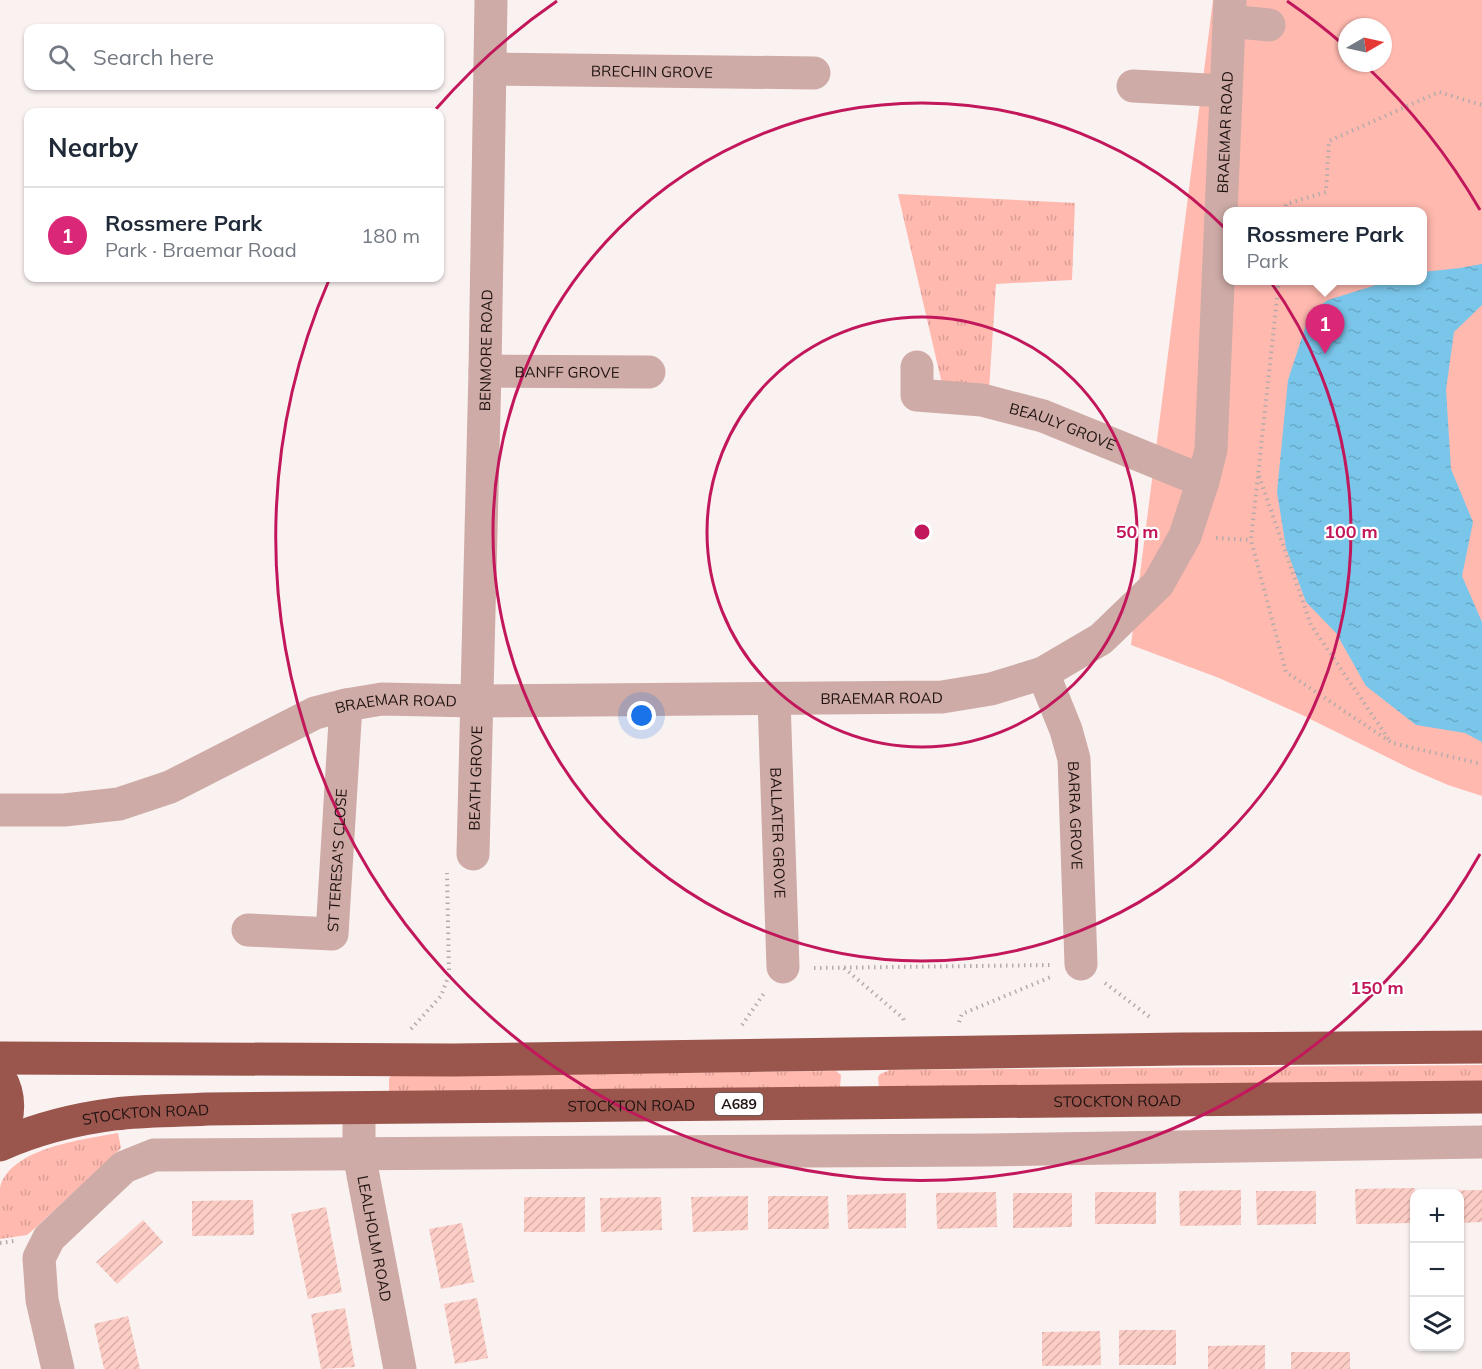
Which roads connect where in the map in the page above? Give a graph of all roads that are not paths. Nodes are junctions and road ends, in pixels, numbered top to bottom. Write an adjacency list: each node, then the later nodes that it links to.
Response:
1 (491, 0): 4 (street, BENMORE ROAD)
2 (1230, 11): 3 (street); 7 (street, BRAEMAR ROAD)
3 (1269, 26)
4 (490, 69): 5 (street, BRECHIN GROVE); 8 (street, BENMORE ROAD)
5 (814, 74)
6 (1133, 86): 7 (street)
7 (1226, 91): 11 (street, BRAEMAR ROAD)
8 (485, 370): 9 (street, BANFF GROVE); 14 (street, BENMORE ROAD)
9 (649, 372)
10 (917, 394): 11 (street, BEAULY GROVE)
11 (1203, 481): 12 (street, BRAEMAR ROAD)
12 (1043, 673): 13 (street, BRAEMAR ROAD); 19 (street, BARRA GROVE)
13 (774, 699): 14 (street, BRAEMAR ROAD); 20 (street, BALLATER GROVE)
14 (476, 701): 15 (street, BRAEMAR ROAD); 17 (street, BEATH GROVE)
15 (346, 705): 16 (street, BRAEMAR ROAD); 18 (street, ST TERESA'S CLOSE)
16 (0, 810)
17 (473, 854)
18 (248, 930)
19 (1081, 964)
20 (783, 967)
21 (1482, 1047): 22 (highway)
22 (0, 1058)
23 (0, 1078): 26 (highway)
24 (1482, 1097): 25 (highway, STOCKTON ROAD / A689)
25 (359, 1108): 28 (highway, STOCKTON ROAD / A689); 29 (street, LEALHOLM ROAD)
26 (0, 1139)
27 (1482, 1142): 29 (street)
28 (0, 1145)
29 (359, 1154): 30 (street); 31 (street, LEALHOLM ROAD)
30 (58, 1369)
31 (400, 1369)

